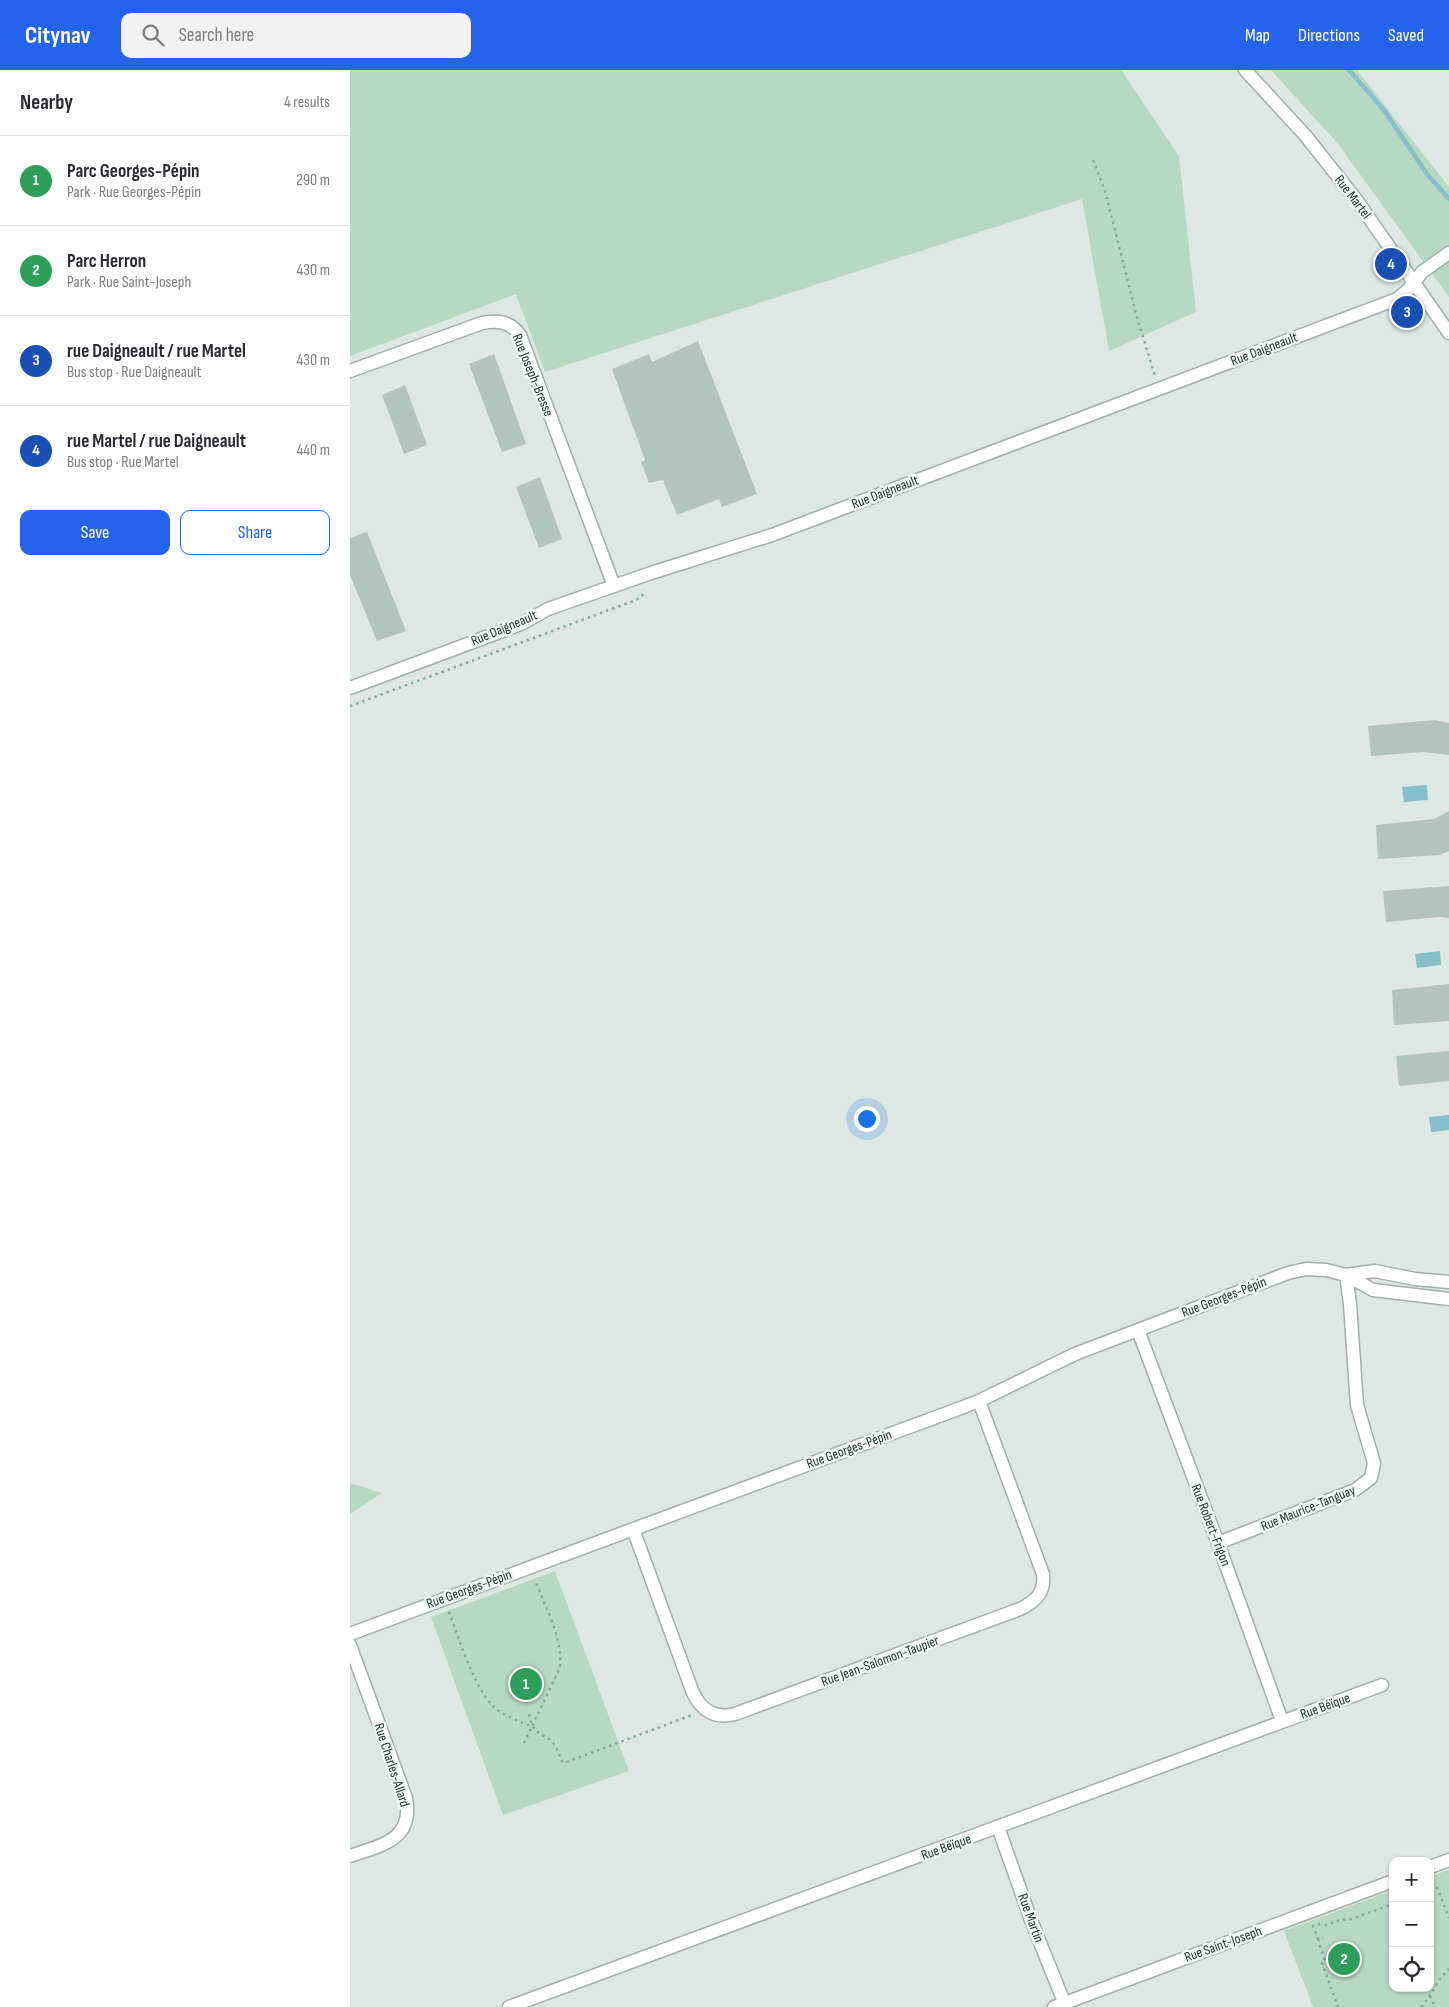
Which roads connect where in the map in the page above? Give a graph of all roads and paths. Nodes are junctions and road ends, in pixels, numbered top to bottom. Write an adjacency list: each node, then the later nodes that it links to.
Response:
1 (1245, 70): 4 (street, Rue Martel)
2 (1093, 160): 7 (path)
3 (1447, 254): 4 (street, Rue Daigneault)
4 (1414, 283): 5 (street, Rue Martel); 8 (street, Rue Daigneault)
5 (1449, 333)
6 (350, 371): 8 (street, Rue Joseph-Bresse)
7 (1156, 380)
8 (614, 586): 10 (street, Rue Daigneault)
9 (644, 588): 11 (path, Rue Daigneault)
10 (350, 688)
11 (350, 706)
12 (1346, 1276): 13 (street, Rue Georges-Pépin); 14 (street, Rue Georges-Pépin); 15 (street, Rue Georges-Pépin); 18 (street, Rue Maurice-Tanguay)
13 (1449, 1282)
14 (1449, 1299)
15 (1138, 1330): 16 (street, Rue Georges-Pépin); 18 (street, Rue Robert-Frigon)
16 (979, 1401): 17 (street, Rue Georges-Pépin); 17 (street, Rue Jean-Salomon-Taupier)
17 (634, 1529): 21 (street, Rue Georges-Pépin)
18 (1218, 1543): 26 (street, Rue Robert-Frigon)
19 (535, 1578): 27 (path)
20 (449, 1610): 27 (path)
21 (350, 1634)
22 (350, 1645): 30 (street, Rue Charles-Allard)
23 (1382, 1685): 26 (street, Rue Béïque)
24 (529, 1714): 27 (path)
25 (694, 1714): 27 (path)
26 (1282, 1721): 29 (street, Rue Béïque)
27 (532, 1727): 28 (path)
28 (524, 1743)
29 (998, 1827): 43 (street, Rue Martin); 44 (street, Rue Béïque)
30 (350, 1856)
31 (1449, 1860): 32 (street)
32 (1434, 1866)
33 (1389, 1883): 43 (street, Rue Saint-Joseph)
34 (1434, 1889): 36 (path)
35 (1389, 1905): 38 (path)
36 (1449, 1918)
37 (1316, 1919): 38 (path)
38 (1318, 1924): 40 (path)
39 (1323, 1938): 40 (path)
40 (1318, 1940): 45 (path)
41 (1449, 1969): 42 (path)
42 (1430, 1996): 46 (path); 47 (path)
43 (1061, 2006)
44 (509, 2007)
45 (1338, 2007)
46 (1421, 2007)
47 (1435, 2007)

